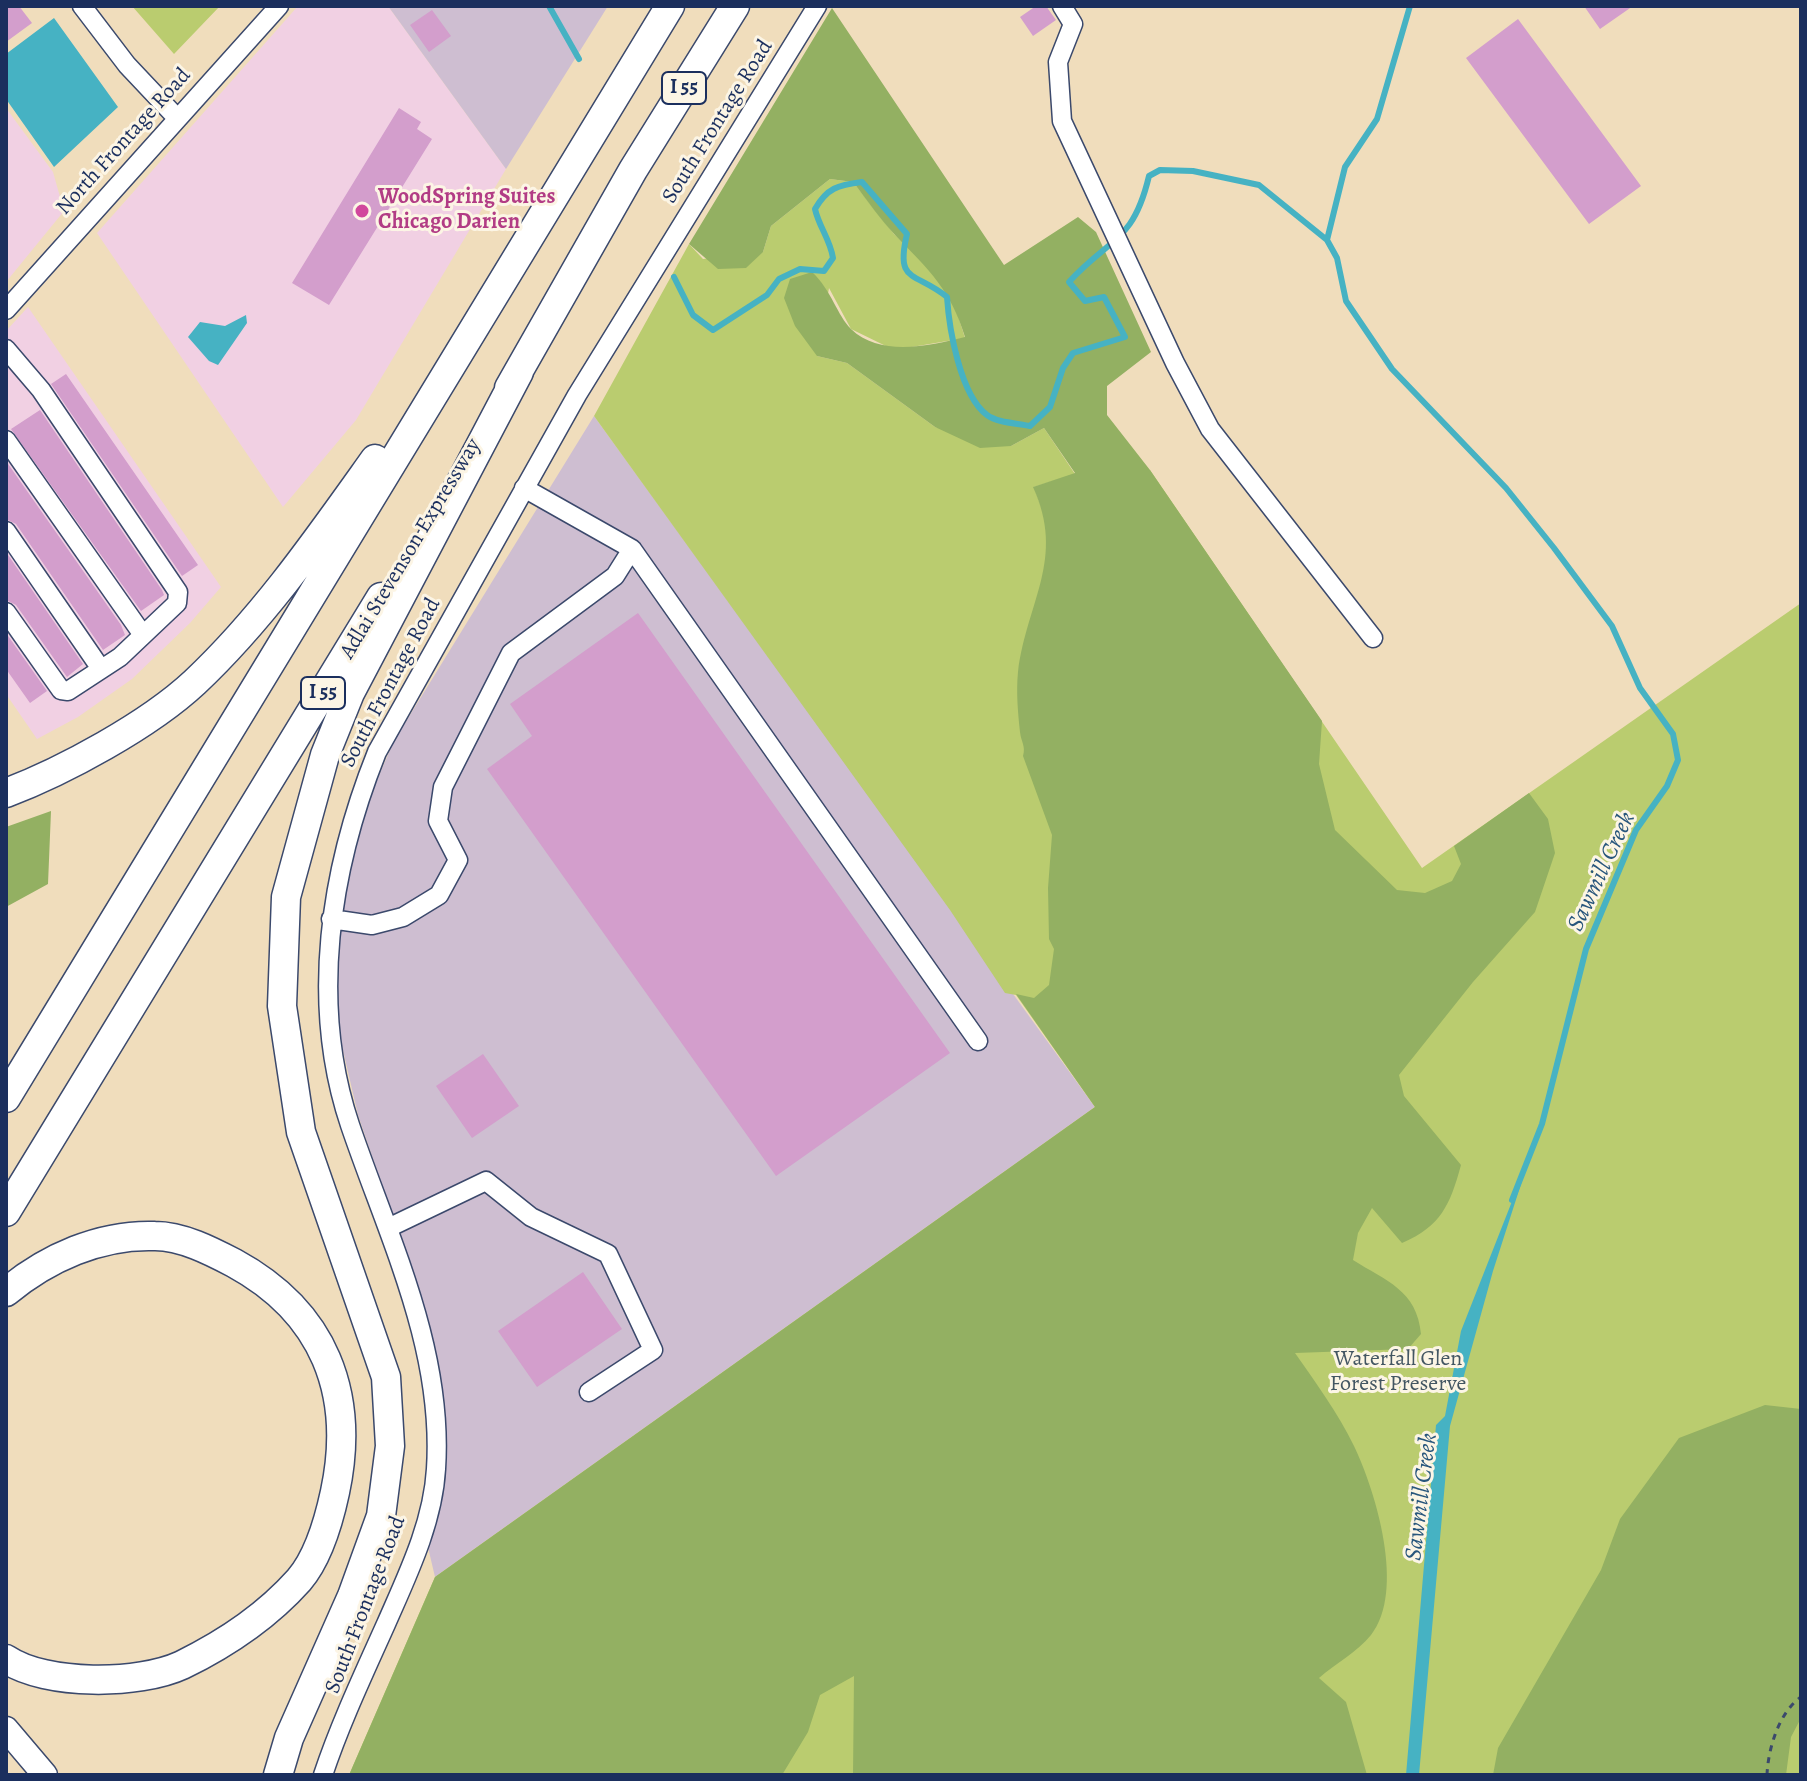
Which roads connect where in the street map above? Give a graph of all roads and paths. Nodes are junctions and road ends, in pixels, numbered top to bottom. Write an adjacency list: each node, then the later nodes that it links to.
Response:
1 (82, 6): 7 (street)
2 (279, 6): 7 (street, North Frontage Road)
3 (670, 6): 8 (highway, I 55)
4 (735, 6): 11 (highway, Adlai Stevenson Expressway / I 55)
5 (817, 6): 13 (street, South Frontage Road)
6 (1062, 6): 18 (street)
7 (177, 118): 9 (street, North Frontage Road)
8 (509, 273): 20 (highway); 23 (highway, I 55)
9 (6, 310)
10 (6, 349): 17 (street)
11 (519, 372): 24 (highway, Adlai Stevenson Expressway / I 55); 32 (highway)
12 (6, 440): 17 (street)
13 (524, 488): 15 (street); 21 (street, South Frontage Road)
14 (6, 531): 19 (street)
15 (632, 549): 21 (street); 22 (street)
16 (6, 612): 19 (street)
17 (143, 635): 19 (street)
18 (1373, 638)
19 (101, 669)
20 (6, 793)
21 (331, 919): 25 (street, South Frontage Road)
22 (978, 1041)
23 (6, 1098)
24 (6, 1212)
25 (388, 1228): 27 (street); 33 (street, South Frontage Road)
26 (6, 1292): 28 (highway)
27 (589, 1392)
28 (6, 1659)
29 (1801, 1697): 34 (path)
30 (6, 1729): 31 (main road)
31 (45, 1775)
32 (278, 1775)
33 (323, 1775)
34 (1767, 1775)

